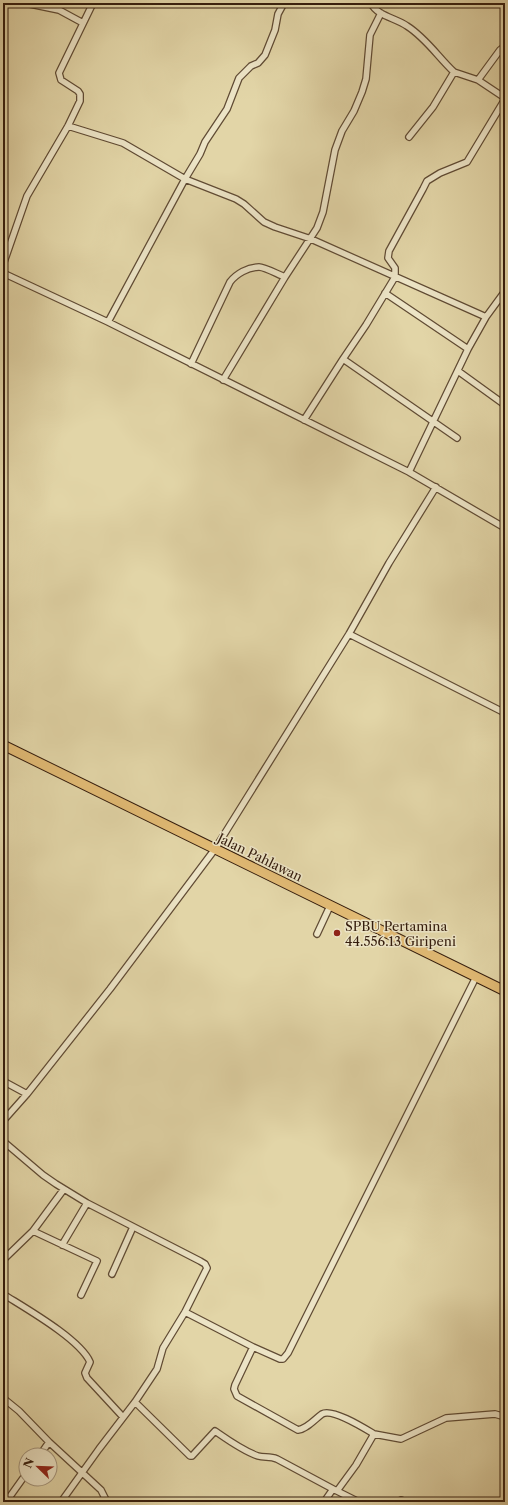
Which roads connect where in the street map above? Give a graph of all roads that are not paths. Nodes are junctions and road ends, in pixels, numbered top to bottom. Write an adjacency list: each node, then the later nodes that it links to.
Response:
1 (25, 3): 6 (street)
2 (92, 3): 6 (street)
3 (284, 3): 13 (street)
4 (371, 3): 5 (street)
5 (381, 13): 8 (street); 14 (street)
6 (83, 23): 11 (street)
7 (505, 46): 9 (street)
8 (454, 72): 9 (street); 12 (street)
9 (478, 80): 10 (street)
10 (505, 98): 18 (street)
11 (68, 126): 13 (street); 15 (street)
12 (409, 137)
13 (185, 179): 14 (street); 22 (street)
14 (311, 239): 17 (street); 18 (street)
15 (3, 265)
16 (3, 273): 22 (street)
17 (285, 277): 25 (street); 27 (street)
18 (395, 277): 20 (street); 21 (street)
19 (505, 291): 21 (street)
20 (385, 293): 23 (street); 24 (street)
21 (486, 317): 23 (street)
22 (108, 322): 25 (street)
23 (468, 349): 26 (street)
24 (343, 359): 29 (street); 30 (street)
25 (191, 364): 27 (street)
26 (458, 371): 28 (street); 30 (street)
27 (224, 380): 29 (street)
28 (505, 405)
29 (304, 420): 32 (street)
30 (434, 422): 31 (street); 32 (street)
31 (457, 438)
32 (409, 472): 33 (street)
33 (436, 487): 34 (street); 35 (street)
34 (505, 528)
35 (349, 634): 36 (street); 38 (street)
36 (505, 713)
37 (3, 745): 38 (main road, Jalan Pahlawan)
38 (215, 849): 39 (main road, Jalan Pahlawan); 44 (street)
39 (330, 906): 40 (street); 41 (main road, Jalan Pahlawan)
40 (317, 934)
41 (476, 977): 42 (main road, Jalan Pahlawan); 57 (street)
42 (505, 991)
43 (3, 1080): 44 (street)
44 (27, 1094): 45 (street)
45 (3, 1121)
46 (3, 1141): 47 (street)
47 (64, 1189): 48 (street); 50 (street)
48 (87, 1203): 49 (street); 51 (street)
49 (133, 1227): 53 (street); 56 (street)
50 (33, 1231): 51 (street); 52 (street)
51 (62, 1245): 55 (street)
52 (3, 1260)
53 (112, 1274)
54 (3, 1294): 60 (street)
55 (81, 1295)
56 (185, 1312): 57 (street); 59 (street)
57 (253, 1347): 62 (street)
58 (3, 1398): 63 (street)
59 (135, 1402): 60 (street); 67 (street)
60 (123, 1417): 65 (street)
61 (505, 1417): 62 (street)
62 (374, 1434): 67 (street)
63 (48, 1442): 64 (street); 65 (street)
64 (45, 1447)
65 (82, 1473): 69 (street); 70 (street)
66 (18, 1485): 68 (street)
67 (335, 1490): 71 (street); 72 (street)
68 (6, 1502)
69 (61, 1502)
70 (107, 1502)
71 (324, 1502)
72 (359, 1502)
73 (398, 1502): 74 (street)
74 (406, 1502)

